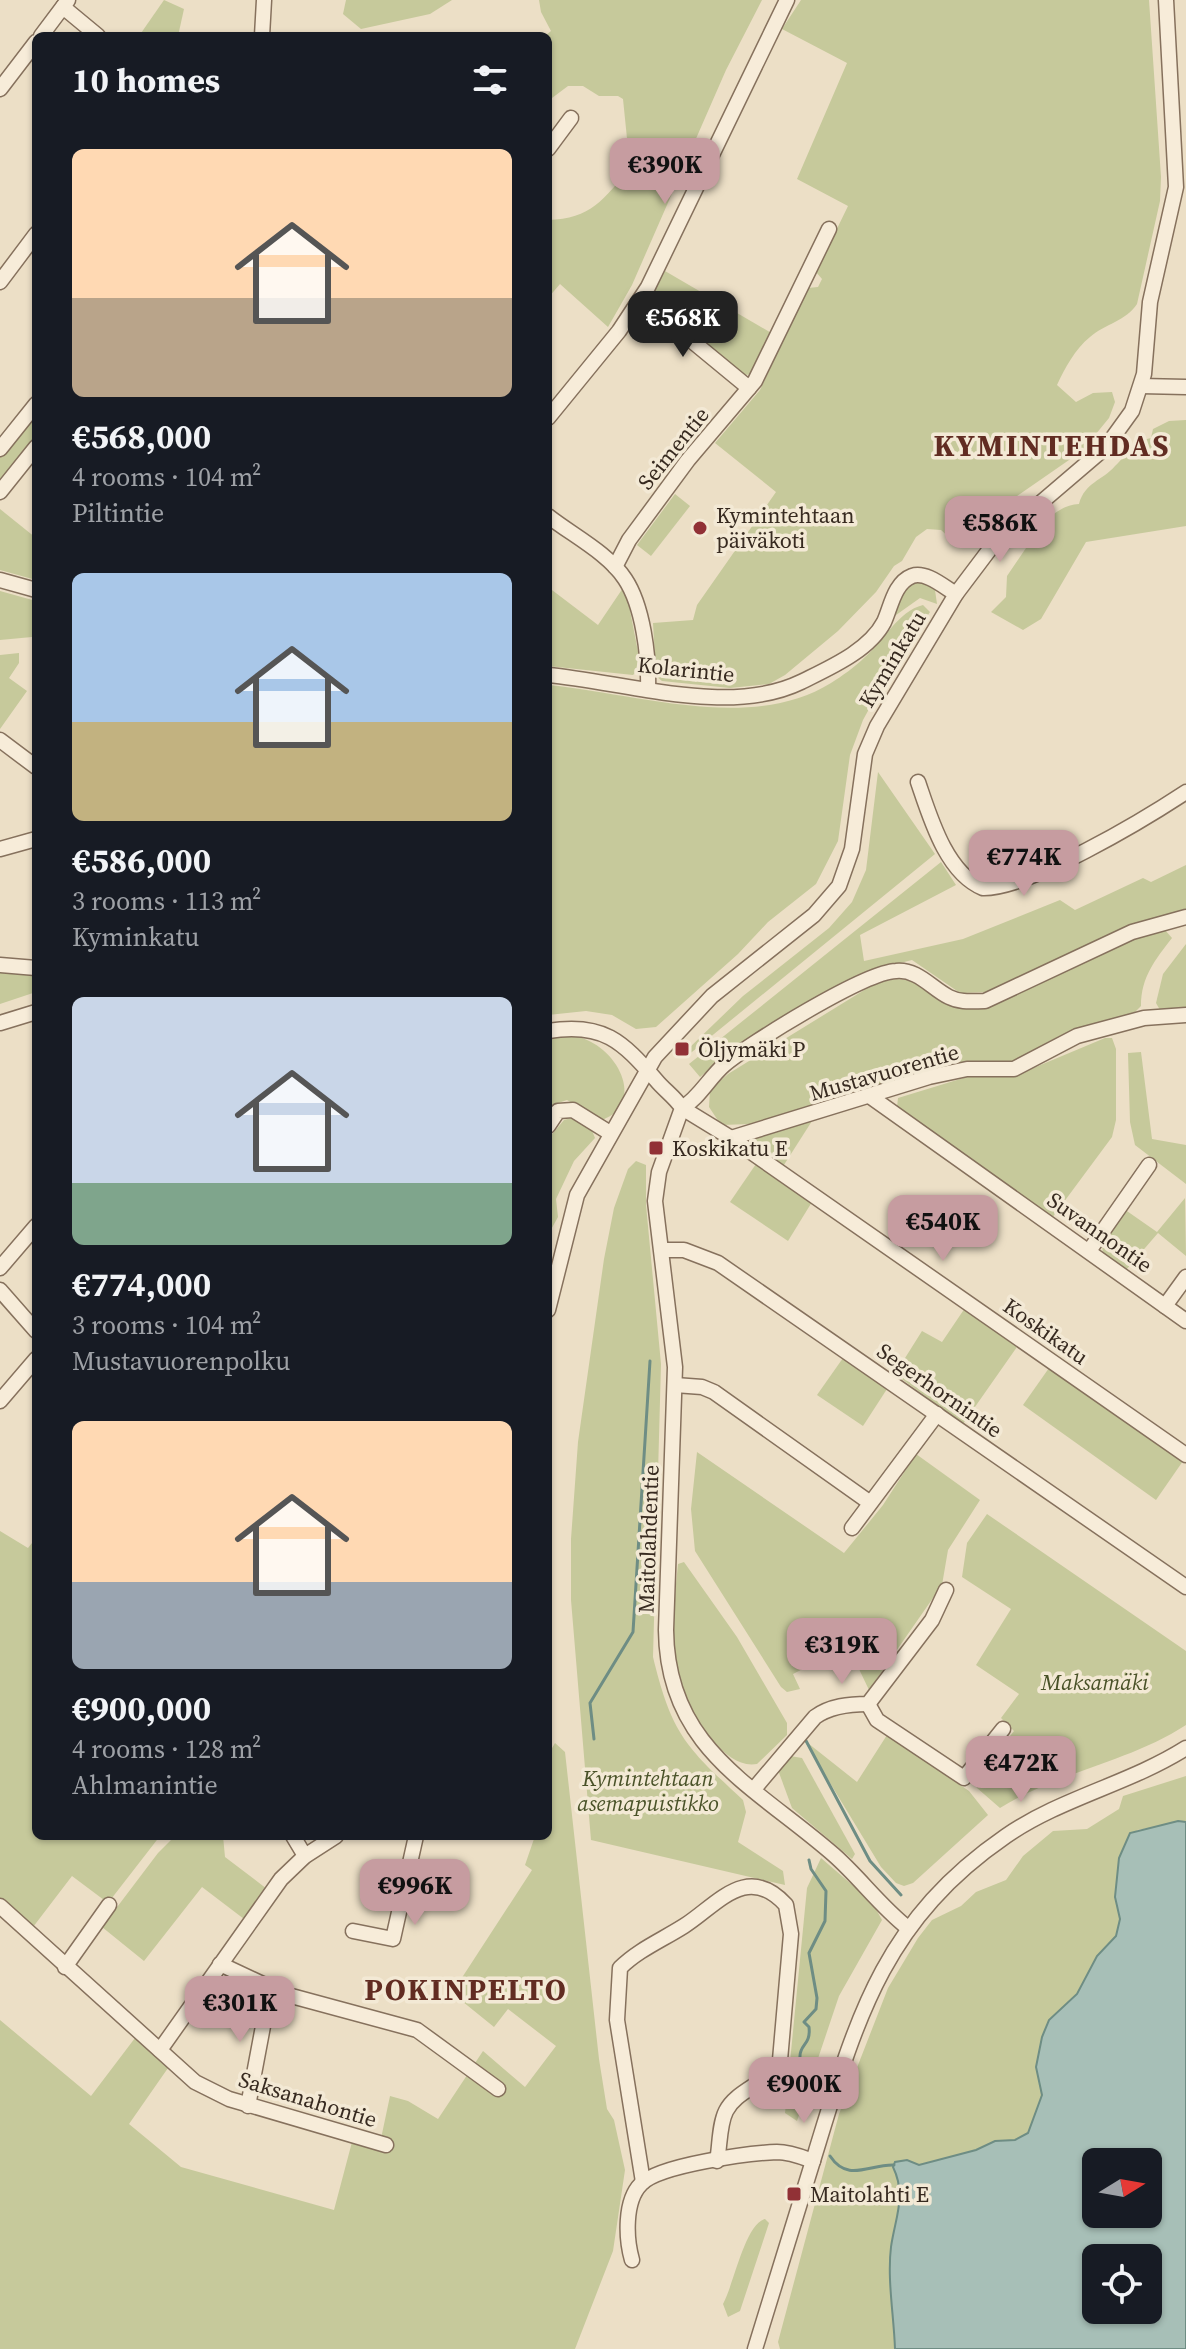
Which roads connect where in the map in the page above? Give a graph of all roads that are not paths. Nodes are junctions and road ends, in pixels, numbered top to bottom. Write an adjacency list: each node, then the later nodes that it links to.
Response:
1 (264, 0): 7 (street)
2 (787, 0): 15 (street)
3 (1166, 0): 16 (street, Kyminkatu)
4 (66, 4): 5 (street); 6 (street)
5 (44, 32)
6 (94, 32)
7 (262, 32)
8 (32, 47): 9 (street)
9 (0, 89)
10 (571, 118): 11 (street)
11 (552, 144)
12 (829, 229): 18 (street, Seimentie)
13 (32, 239): 14 (street)
14 (0, 282)
15 (641, 299): 18 (street); 20 (street)
16 (1141, 386): 17 (street); 28 (street, Kyminkatu)
17 (1186, 387)
18 (747, 392): 25 (street, Seimentie)
19 (32, 409): 21 (street)
20 (552, 413)
21 (0, 449)
22 (32, 452): 23 (street)
23 (0, 492)
24 (552, 519): 25 (street)
25 (615, 567): 30 (street)
26 (0, 580): 27 (street)
27 (32, 589)
28 (956, 594): 30 (street, Kolarintie); 44 (street, Kyminkatu)
29 (552, 676): 30 (street, Kolarintie)
30 (648, 688)
31 (0, 740): 32 (street)
32 (32, 764)
33 (918, 782): 34 (street)
34 (1186, 792)
35 (32, 840): 36 (street)
36 (0, 849)
37 (1186, 917): 46 (street)
38 (0, 965): 39 (street)
39 (32, 968)
40 (32, 1013): 42 (street)
41 (1186, 1015): 45 (street, Mustavuorentie)
42 (0, 1023)
43 (552, 1030): 44 (street)
44 (647, 1070): 46 (street); 48 (street, Kyminkatu)
45 (871, 1097): 49 (street, Mustavuorentie); 55 (street, Suvannontie)
46 (682, 1108): 49 (street, Koskikatu); 54 (street, Maitolahdentie)
47 (552, 1120): 48 (street)
48 (610, 1133): 52 (street, Kyminkatu)
49 (731, 1138): 67 (street, Koskikatu)
50 (1149, 1165): 55 (street)
51 (32, 1231): 56 (street)
52 (564, 1239): 53 (street); 59 (street, Kyminkatu)
53 (552, 1242)
54 (662, 1250): 64 (street, Maitolahdentie); 66 (street, Segerhornintie)
55 (1089, 1251): 60 (street, Suvannontie)
56 (0, 1268)
57 (1186, 1277): 60 (street)
58 (0, 1290): 62 (street)
59 (552, 1292)
60 (1165, 1306): 61 (street, Suvannontie)
61 (1186, 1321)
62 (32, 1326)
63 (32, 1364): 65 (street)
64 (675, 1385): 68 (street); 75 (street, Maitolahdentie)
65 (0, 1401)
66 (937, 1414): 68 (street); 70 (street, Segerhornintie)
67 (1186, 1455)
68 (869, 1502): 69 (street)
69 (852, 1528)
70 (1186, 1587)
71 (946, 1590): 72 (street)
72 (868, 1704): 73 (street); 75 (street)
73 (1003, 1729)
74 (1186, 1748): 82 (street)
75 (754, 1789): 82 (street, Maitolahdentie)
76 (295, 1840): 79 (street)
77 (330, 1840): 79 (street)
78 (415, 1840): 83 (street)
79 (305, 1856): 84 (street)
80 (109, 1905): 85 (street)
81 (0, 1906): 85 (street, Saksanahontie)
82 (908, 1928): 92 (street)
83 (353, 1931)
84 (220, 1964): 86 (street); 87 (street)
85 (65, 1967): 87 (street, Saksanahontie)
86 (270, 1989): 88 (street); 89 (street)
87 (160, 2050): 89 (street, Saksanahontie)
88 (498, 2089)
89 (248, 2106): 90 (street, Saksanahontie)
90 (386, 2145)
91 (717, 2161): 92 (street); 93 (street); 93 (street)
92 (813, 2161): 95 (street)
93 (643, 2182): 94 (street)
94 (632, 2260)
95 (755, 2349)

